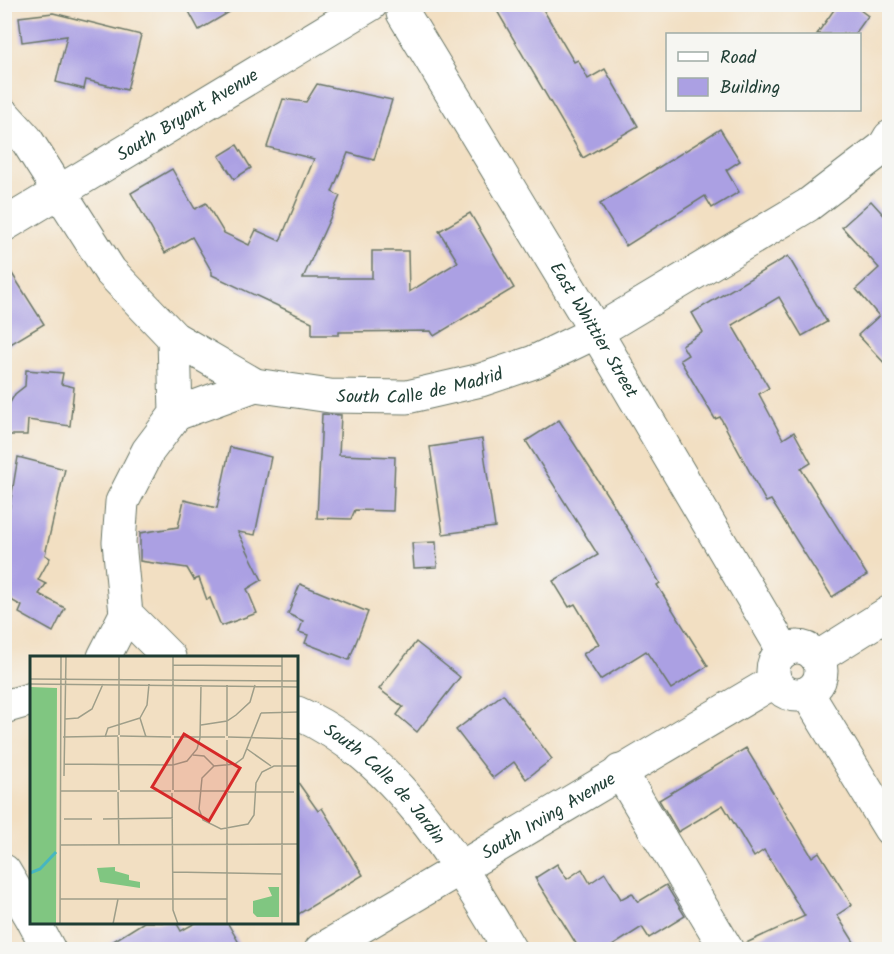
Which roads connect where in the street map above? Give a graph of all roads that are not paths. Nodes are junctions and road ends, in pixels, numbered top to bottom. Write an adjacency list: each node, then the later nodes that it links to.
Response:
1 (389, 7): 4 (street, South Bryant Avenue); 6 (street, East Whittier Street)
2 (4, 115): 4 (street, South Calle de Madrid)
3 (890, 138): 6 (street, South Calle de Madrid)
4 (60, 191): 5 (street, South Bryant Avenue); 7 (street, South Calle de Madrid)
5 (4, 225)
6 (596, 332): 8 (street, South Calle de Madrid); 15 (street, East Whittier Street)
7 (174, 339): 8 (street, South Calle de Madrid); 9 (street)
8 (255, 385): 9 (street)
9 (176, 414): 11 (street)
10 (890, 612): 14 (street)
11 (126, 614): 12 (street); 13 (street)
12 (105, 656)
13 (168, 656)
14 (817, 658): 15 (street); 16 (street)
15 (780, 666): 16 (street); 20 (street, South Irving Avenue)
16 (807, 693): 21 (street)
17 (30, 700): 18 (street)
18 (4, 707)
19 (298, 713): 22 (street, South Calle de Jardin)
20 (620, 771): 22 (street, South Irving Avenue); 29 (street)
21 (890, 829)
22 (462, 868): 27 (street, South Irving Avenue); 28 (street, South Calle de Jardin)
23 (4, 871): 24 (street)
24 (30, 915)
25 (35, 924): 26 (street)
26 (49, 950)
27 (321, 950)
28 (510, 950)
29 (727, 950)

